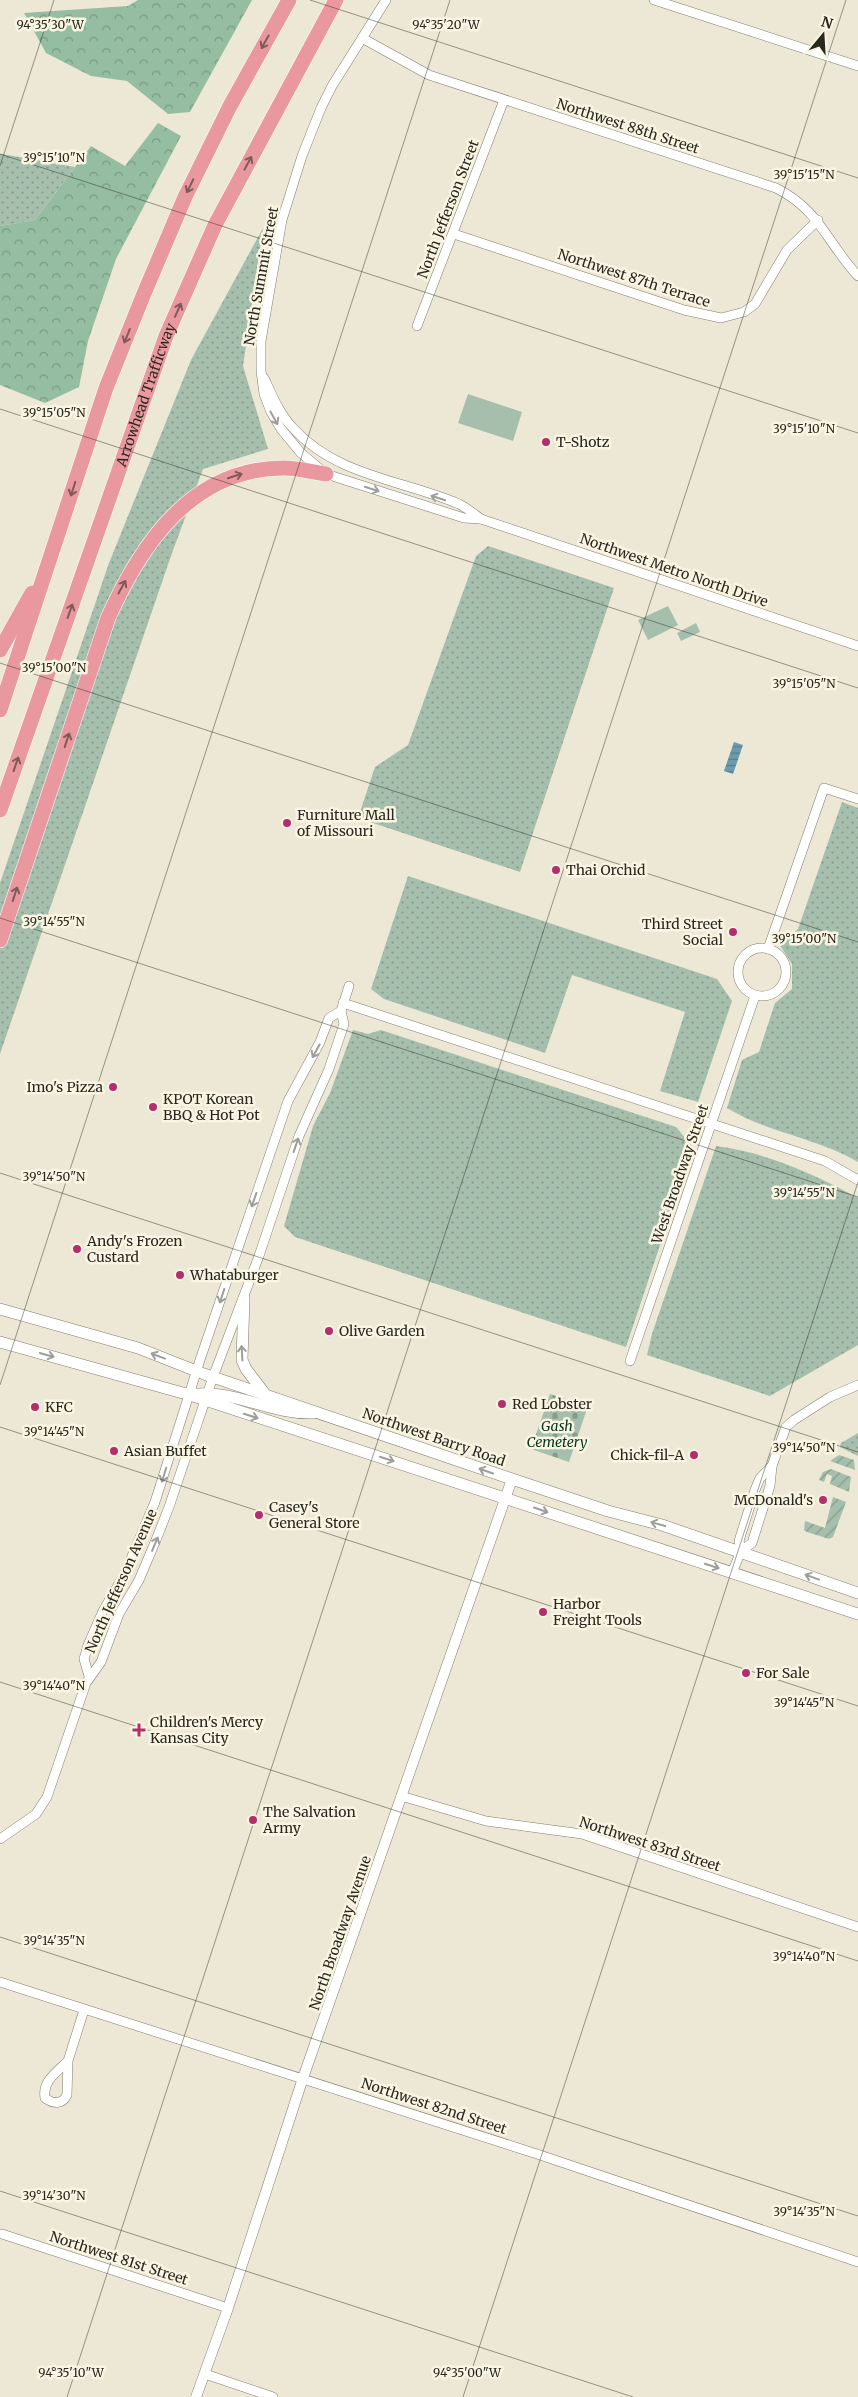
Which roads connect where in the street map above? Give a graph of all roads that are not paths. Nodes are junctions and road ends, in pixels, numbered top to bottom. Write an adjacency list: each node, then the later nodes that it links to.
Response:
1 (289, 0): 16 (highway, one-way to 16)
2 (336, 0): 21 (highway, Arrowhead Trafficway, one-way to 2)
3 (386, 0): 5 (street, North Summit Street)
4 (654, 0): 6 (street)
5 (362, 38): 7 (street, Northwest 88th Street); 12 (street, North Summit Street)
6 (858, 66)
7 (504, 100): 8 (street, Northwest 88th Street); 9 (street, North Jefferson Street)
8 (818, 220): 9 (street, Northwest 87th Terrace); 10 (street, Northwest 88th Street)
9 (454, 234): 11 (street, North Jefferson Street)
10 (858, 276)
11 (417, 326)
12 (261, 371): 13 (street, North Summit Street); 14 (street, North Summit Street, one-way to 14)
13 (334, 460): 15 (street, Northwest Metro North Drive, one-way to 13)
14 (326, 474): 15 (street, Northwest Metro North Drive, one-way to 15); 22 (highway, one-way to 14)
15 (482, 519): 17 (street, Northwest Metro North Drive)
16 (49, 561): 18 (highway); 19 (highway)
17 (858, 646)
18 (0, 650)
19 (0, 710)
20 (858, 799): 23 (street)
21 (0, 810)
22 (0, 940)
23 (768, 949): 25 (street); 25 (street)
24 (349, 986): 26 (street)
25 (755, 996): 27 (street, West Broadway Street)
26 (342, 1007): 27 (street); 29 (street, North Jefferson Avenue, one-way to 26); 33 (street, North Jefferson Avenue, one-way to 33)
27 (712, 1122): 28 (street); 32 (street, West Broadway Street)
28 (858, 1180)
29 (244, 1298): 34 (street, North Jefferson Avenue); 36 (main road, one-way to 29)
30 (0, 1309): 33 (main road, Northwest Barry Road, one-way to 30)
31 (0, 1342): 37 (main road, one-way to 37)
32 (630, 1361)
33 (197, 1372): 34 (main road, Northwest Barry Road); 37 (street, North Jefferson Avenue)
34 (213, 1377): 36 (main road, Northwest Barry Road); 38 (street, North Jefferson Avenue)
35 (858, 1385): 40 (street)
36 (265, 1394): 39 (main road, Northwest Barry Road)
37 (190, 1395): 38 (main road); 47 (street, North Jefferson Avenue, one-way to 47)
38 (206, 1396): 39 (main road); 42 (main road, one-way to 42); 47 (street, North Jefferson Avenue, one-way to 38)
39 (321, 1413): 41 (main road, Northwest Barry Road, one-way to 39)
40 (772, 1466): 43 (street); 43 (street)
41 (512, 1480): 42 (street, North Broadway Avenue); 43 (main road, Northwest Barry Road, one-way to 41)
42 (505, 1498): 44 (main road, one-way to 44); 48 (street, North Broadway Avenue)
43 (741, 1551): 44 (street); 45 (main road, Northwest Barry Road, one-way to 43)
44 (732, 1573): 46 (main road)
45 (858, 1593)
46 (858, 1614)
47 (89, 1676): 49 (street, North Jefferson Avenue)
48 (401, 1796): 50 (street, Northwest 83rd Street); 54 (street, North Broadway Avenue)
49 (0, 1839)
50 (858, 1927)
51 (0, 1982): 52 (street, Northwest 82nd Street)
52 (84, 2010): 53 (street); 54 (street, Northwest 82nd Street)
53 (68, 2061)
54 (303, 2078): 56 (street, Northwest 82nd Street); 57 (street, North Broadway Avenue)
55 (2, 2234): 57 (street, Northwest 81st Street)
56 (858, 2262)
57 (228, 2308): 58 (street, North Broadway Avenue)
58 (205, 2374): 59 (street, North Broadway Avenue); 60 (street)
59 (196, 2397)
60 (272, 2397)

